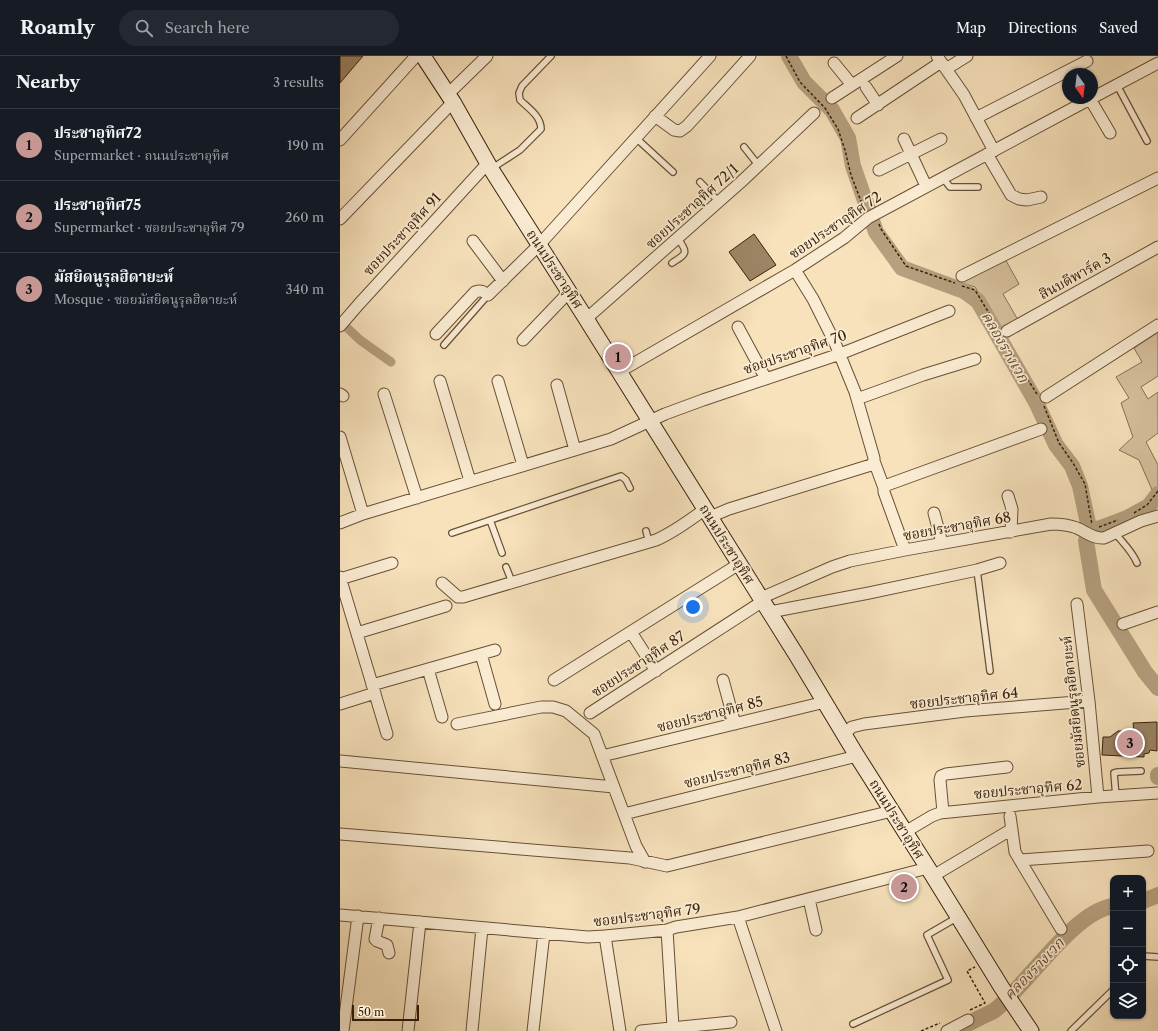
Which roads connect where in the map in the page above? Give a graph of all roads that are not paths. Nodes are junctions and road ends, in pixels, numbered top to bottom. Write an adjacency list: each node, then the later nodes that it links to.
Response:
1 (416, 56): 30 (street)
2 (423, 56): 17 (main road, ถนนประชาอุทิศ)
3 (487, 56): 17 (street)
4 (550, 56): 35 (lane)
5 (710, 56): 23 (street)
6 (750, 56): 23 (street)
7 (897, 56): 13 (street)
8 (967, 56): 10 (street)
9 (1087, 61): 25 (street)
10 (942, 62): 21 (street); 25 (street)
11 (834, 63): 13 (street)
12 (1158, 63): 14 (street, ซอยประชาอุทิศ 72)
13 (852, 85): 18 (street)
14 (1117, 85): 16 (street, ซอยประชาอุทิศ 72); 31 (lane)
15 (866, 87): 21 (street)
16 (1098, 94)
17 (450, 98): 35 (main road, ถนนประชาอุทิศ); 46 (street)
18 (832, 98)
19 (1080, 104): 33 (street, ซอยประชาอุทิศ 72)
20 (1094, 104): 26 (street)
21 (878, 105): 24 (street)
22 (814, 113): 36 (street, ซอยประชาอุทิศ 72/1)
23 (655, 116): 27 (street)
24 (857, 118)
25 (976, 118): 33 (street)
26 (1110, 133)
27 (636, 138): 38 (lane); 49 (street)
28 (904, 139): 34 (street)
29 (941, 139): 34 (street)
30 (340, 140)
31 (1147, 141)
32 (744, 148): 36 (lane)
33 (991, 152): 39 (street, ซอยประชาอุทิศ 72); 44 (street)
34 (911, 154): 37 (street); 42 (street)
35 (489, 166): 49 (main road, ถนนประชาอุทิศ); 60 (street, ซอยประชาอุทิศ 91)
36 (759, 166): 45 (street, ซอยประชาอุทิศ 72/1)
37 (879, 170)
38 (673, 172)
39 (943, 178): 42 (street, ซอยประชาอุทิศ 72); 43 (lane)
40 (1158, 178): 54 (street)
41 (700, 182): 45 (lane)
42 (926, 186): 52 (street, ซอยประชาอุทิศ 72)
43 (978, 187)
44 (1041, 196)
45 (719, 202): 47 (street, ซอยประชาอุทิศ 72/1)
46 (340, 219)
47 (678, 239): 51 (lane); 58 (street, ซอยประชาอุทิศ 72/1)
48 (473, 241): 53 (street)
49 (539, 245): 53 (street); 55 (main road, ถนนประชาอุทิศ)
50 (1158, 247): 62 (street, สินบดีพาร์ค 3)
51 (672, 263)
52 (795, 270): 66 (street); 68 (street, ซอยประชาอุทิศ 72)
53 (503, 281): 56 (street)
54 (959, 282)
55 (569, 292): 58 (main road, ถนนประชาอุทิศ); 64 (street)
56 (488, 295): 63 (street); 65 (lane)
57 (949, 310): 66 (street, ซอยประชาอุทิศ 70)
58 (586, 319): 68 (main road, ถนนประชาอุทิศ)
59 (1158, 325): 75 (street)
60 (340, 326)
61 (738, 326): 69 (street)
62 (1003, 332)
63 (436, 334)
64 (523, 340)
65 (444, 346)
66 (840, 354): 69 (street, ซอยประชาอุทิศ 70); 74 (street)
67 (975, 359): 74 (street)
68 (619, 372): 76 (main road, ถนนประชาอุทิศ)
69 (766, 379): 76 (street, ซอยประชาอุทิศ 70)
70 (440, 381): 82 (street)
71 (498, 381): 81 (street)
72 (557, 385): 79 (street)
73 (384, 394): 86 (street)
74 (857, 399): 80 (street)
75 (1042, 399)
76 (650, 421): 79 (street, ซอยประชาอุทิศ 70); 87 (main road, ถนนประชาอุทิศ)
77 (1041, 429): 84 (street)
78 (340, 437): 89 (street)
79 (575, 450): 81 (street, ซอยประชาอุทิศ 70)
80 (874, 461): 84 (street); 87 (street)
81 (523, 465): 82 (street, ซอยประชาอุทิศ 70)
82 (470, 482): 86 (street, ซอยประชาอุทิศ 70)
83 (630, 488): 91 (lane)
84 (884, 488): 97 (street)
85 (1008, 496): 93 (street)
86 (417, 498): 89 (street, ซอยประชาอุทิศ 70)
87 (708, 513): 102 (main road, ถนนประชาอุทิศ); 106 (street)
88 (934, 513): 96 (street)
89 (363, 514): 92 (street, ซอยประชาอุทิศ 70)
90 (1158, 516): 95 (street, ซอยประชาอุทิศ 68)
91 (490, 520): 94 (lane); 98 (lane)
92 (340, 523)
93 (1011, 532): 95 (street, ซอยประชาอุทิศ 68); 96 (street, ซอยประชาอุทิศ 68)
94 (452, 533)
95 (1115, 533): 99 (lane)
96 (942, 543): 97 (street, ซอยประชาอุทิศ 68)
97 (905, 550): 109 (street, ซอยประชาอุทิศ 68)
98 (502, 553)
99 (1137, 562)
100 (392, 563): 105 (street)
101 (1000, 563): 104 (street)
102 (739, 564): 109 (main road, ถนนประชาอุทิศ); 114 (street)
103 (506, 567): 106 (lane)
104 (977, 570): 109 (street); 120 (lane)
105 (340, 578): 108 (street)
106 (512, 582): 107 (street)
107 (442, 583)
108 (344, 604): 115 (street)
109 (764, 604): 119 (street, ซอยประชาอุทิศ 87); 125 (main road, ถนนประชาอุทิศ)
110 (1077, 604): 124 (street, ซอยมัสยิดนูรุลฮิดายะห์)
111 (446, 606): 115 (street)
112 (1158, 612): 113 (street)
113 (1123, 624)
114 (631, 632): 119 (street); 121 (street)
115 (357, 633): 123 (street)
116 (495, 650): 117 (street)
117 (482, 654): 118 (street); 127 (street)
118 (428, 669): 123 (street); 129 (street)
119 (656, 671): 128 (street, ซอยประชาอุทิศ 87)
120 (990, 671)
121 (554, 680)
122 (722, 680): 131 (street)
123 (374, 689): 126 (street); 132 (street)
124 (1089, 701): 133 (street, ซอยประชาอุทิศ 64); 142 (street, ซอยมัสยิดนูรุลฮิดายะห์)
125 (824, 702): 131 (street, ซอยประชาอุทิศ 85); 133 (main road, ถนนประชาอุทิศ)
126 (340, 704)
127 (495, 704)
128 (590, 713)
129 (442, 717)
130 (457, 724): 134 (street)
131 (736, 724): 134 (street, ซอยประชาอุทิศ 85)
132 (387, 734)
133 (844, 734): 135 (main road, ถนนประชาอุทิศ)
134 (602, 756): 139 (street)
135 (857, 756): 143 (main road, ถนนประชาอุทิศ); 145 (street, ซอยประชาอุทิศ 83)
136 (340, 761): 139 (street)
137 (1007, 767): 144 (street)
138 (1141, 771): 141 (lane)
139 (614, 787): 145 (street)
140 (1155, 793): 141 (street, ซอยประชาอุทิศ 62)
141 (1116, 797): 142 (street, ซอยประชาอุทิศ 62)
142 (1098, 798): 144 (street, ซอยประชาอุทิศ 62)
143 (892, 811): 148 (main road, ถนนประชาอุทิศ); 152 (street)
144 (943, 812): 148 (street, ซอยประชาอุทิศ 62)
145 (624, 814): 152 (street)
146 (1010, 816): 147 (street)
147 (1012, 829): 151 (street); 153 (street, ซอยประชาอุทิศ 79)
148 (905, 832): 153 (main road, ถนนประชาอุทิศ)
149 (340, 834): 152 (street)
150 (1148, 851): 151 (street)
151 (1020, 860): 162 (street)
152 (645, 862)
153 (931, 872): 154 (street, ซอยประชาอุทิศ 79); 158 (main road, ถนนประชาอุทิศ)
154 (809, 899): 157 (street, ซอยประชาอุทิศ 79); 164 (street)
155 (340, 915): 156 (street, ซอยประชาอุทิศ 79)
156 (358, 916): 159 (street, ซอยประชาอุทิศ 79); 177 (street)
157 (738, 917): 163 (street, ซอยประชาอุทิศ 79); 184 (street)
158 (958, 917): 173 (lane); 185 (main road, ถนนประชาอุทิศ)
159 (379, 918): 160 (street, ซอยประชาอุทิศ 79); 167 (street)
160 (420, 922): 161 (street, ซอยประชาอุทิศ 79); 179 (street)
161 (482, 928): 165 (street, ซอยประชาอุทิศ 79); 180 (street)
162 (1061, 929)
163 (667, 930): 166 (street, ซอยประชาอุทิศ 79); 176 (street)
164 (816, 930)
165 (544, 933): 166 (street, ซอยประชาอุทิศ 79); 181 (street)
166 (605, 936): 182 (street)
167 (389, 952)
168 (1146, 956): 169 (lane)
169 (1158, 957)
170 (1110, 993): 178 (lane)
171 (966, 1016): 174 (street)
172 (731, 1022): 175 (street)
173 (853, 1024)
174 (945, 1026)
175 (715, 1027): 176 (street)
176 (673, 1028): 183 (street)
177 (342, 1029)
178 (1077, 1029): 186 (lane)
179 (408, 1031)
180 (472, 1031)
181 (533, 1031)
182 (620, 1031)
183 (641, 1031)
184 (776, 1031)
185 (1031, 1031)
186 (1071, 1031)

